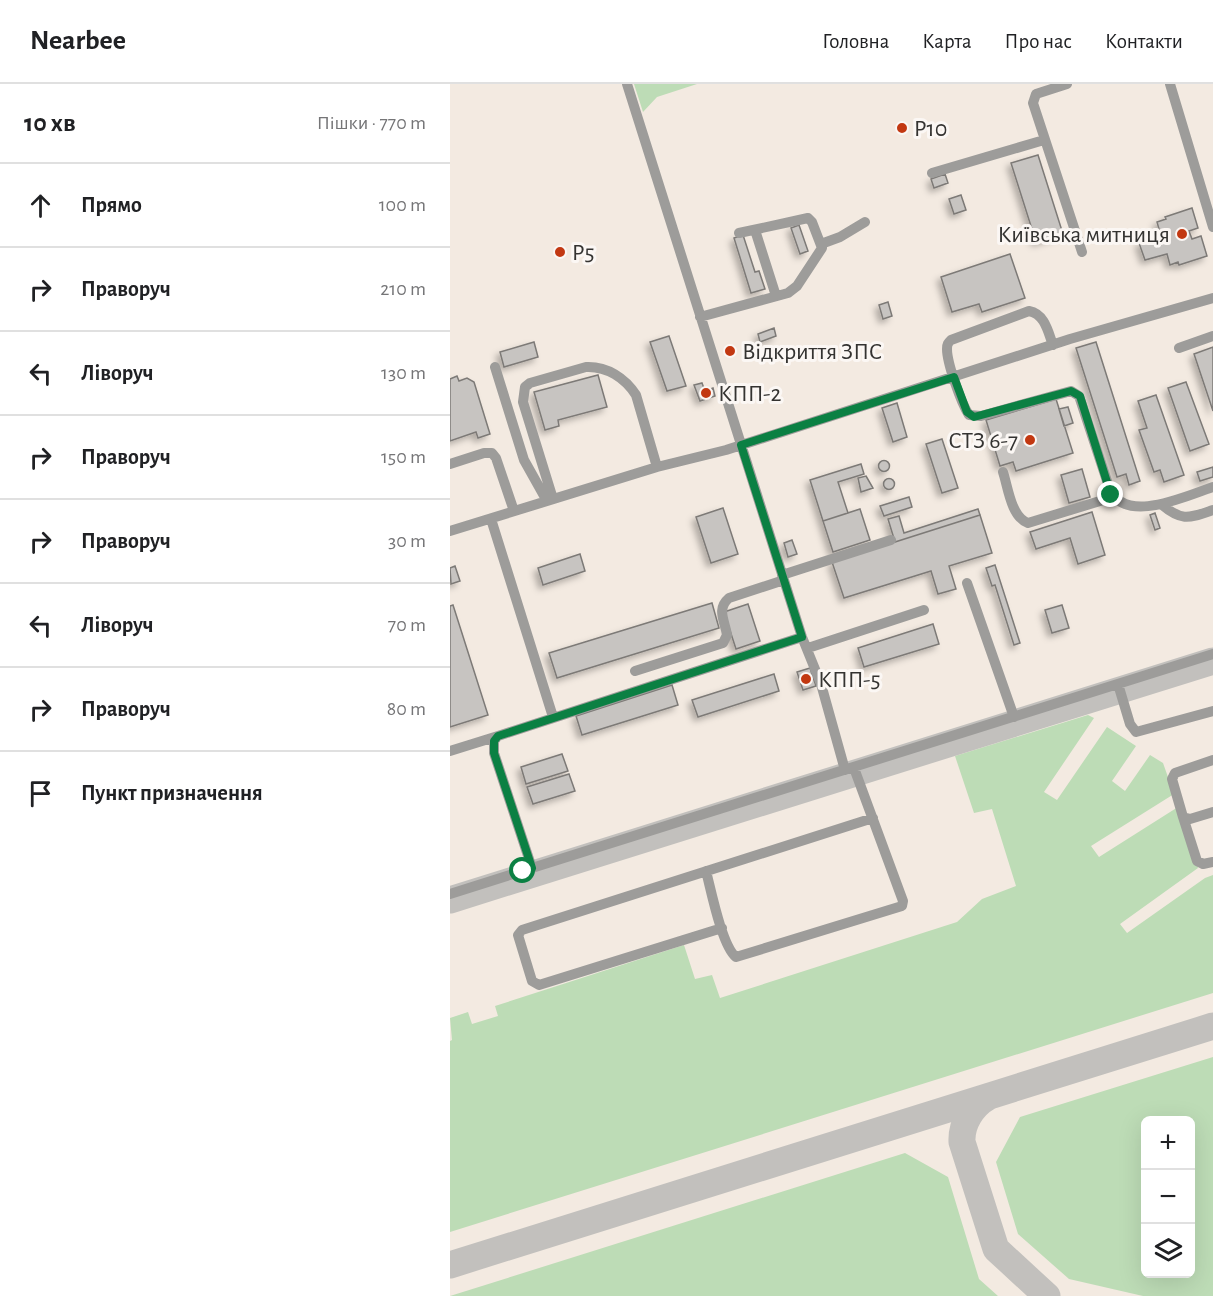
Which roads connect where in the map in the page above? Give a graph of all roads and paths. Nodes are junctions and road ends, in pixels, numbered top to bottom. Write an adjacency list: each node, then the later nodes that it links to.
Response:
1 (627, 84): 14 (lane)
2 (1067, 84): 4 (lane)
3 (1170, 84): 7 (lane)
4 (1044, 140): 5 (lane); 11 (lane)
5 (932, 173)
6 (865, 222): 10 (lane)
7 (1213, 227)
8 (755, 230): 9 (lane); 10 (lane); 12 (lane)
9 (739, 233)
10 (821, 244): 12 (lane)
11 (1082, 252)
12 (776, 296): 14 (lane)
13 (1213, 298): 16 (lane)
14 (700, 316): 20 (lane)
15 (1213, 336): 17 (lane)
16 (1053, 345): 19 (lane); 19 (lane)
17 (1179, 348)
18 (495, 366): 26 (lane)
19 (954, 377): 20 (lane); 25 (lane)
20 (741, 445): 22 (lane); 33 (lane)
21 (450, 464): 29 (lane)
22 (657, 467): 26 (lane); 26 (lane)
23 (1003, 472): 25 (lane)
24 (1213, 487): 27 (lane)
25 (1113, 497): 27 (lane)
26 (550, 500): 29 (lane)
27 (1161, 504): 28 (lane)
28 (1213, 510)
29 (514, 511): 30 (lane)
30 (491, 519): 31 (lane); 42 (lane)
31 (450, 531)
32 (891, 540): 33 (lane)
33 (783, 577): 36 (lane); 39 (lane)
34 (967, 583): 43 (lane)
35 (924, 610): 37 (lane)
36 (802, 637): 37 (lane); 42 (lane)
37 (808, 648): 47 (lane)
38 (1213, 654): 40 (lane)
39 (635, 671)
40 (1118, 684): 41 (lane); 43 (lane)
41 (1213, 711)
42 (553, 717): 44 (lane)
43 (1014, 717): 47 (lane)
44 (498, 736): 45 (lane); 52 (lane)
45 (450, 751)
46 (1213, 760): 49 (lane)
47 (850, 769): 50 (lane); 52 (lane)
48 (1213, 812): 49 (lane)
49 (1184, 817): 51 (lane)
50 (873, 818): 53 (lane); 55 (lane)
51 (1213, 862)
52 (532, 868): 54 (lane)
53 (706, 871): 55 (lane); 55 (lane)
54 (450, 894)
55 (722, 928)

